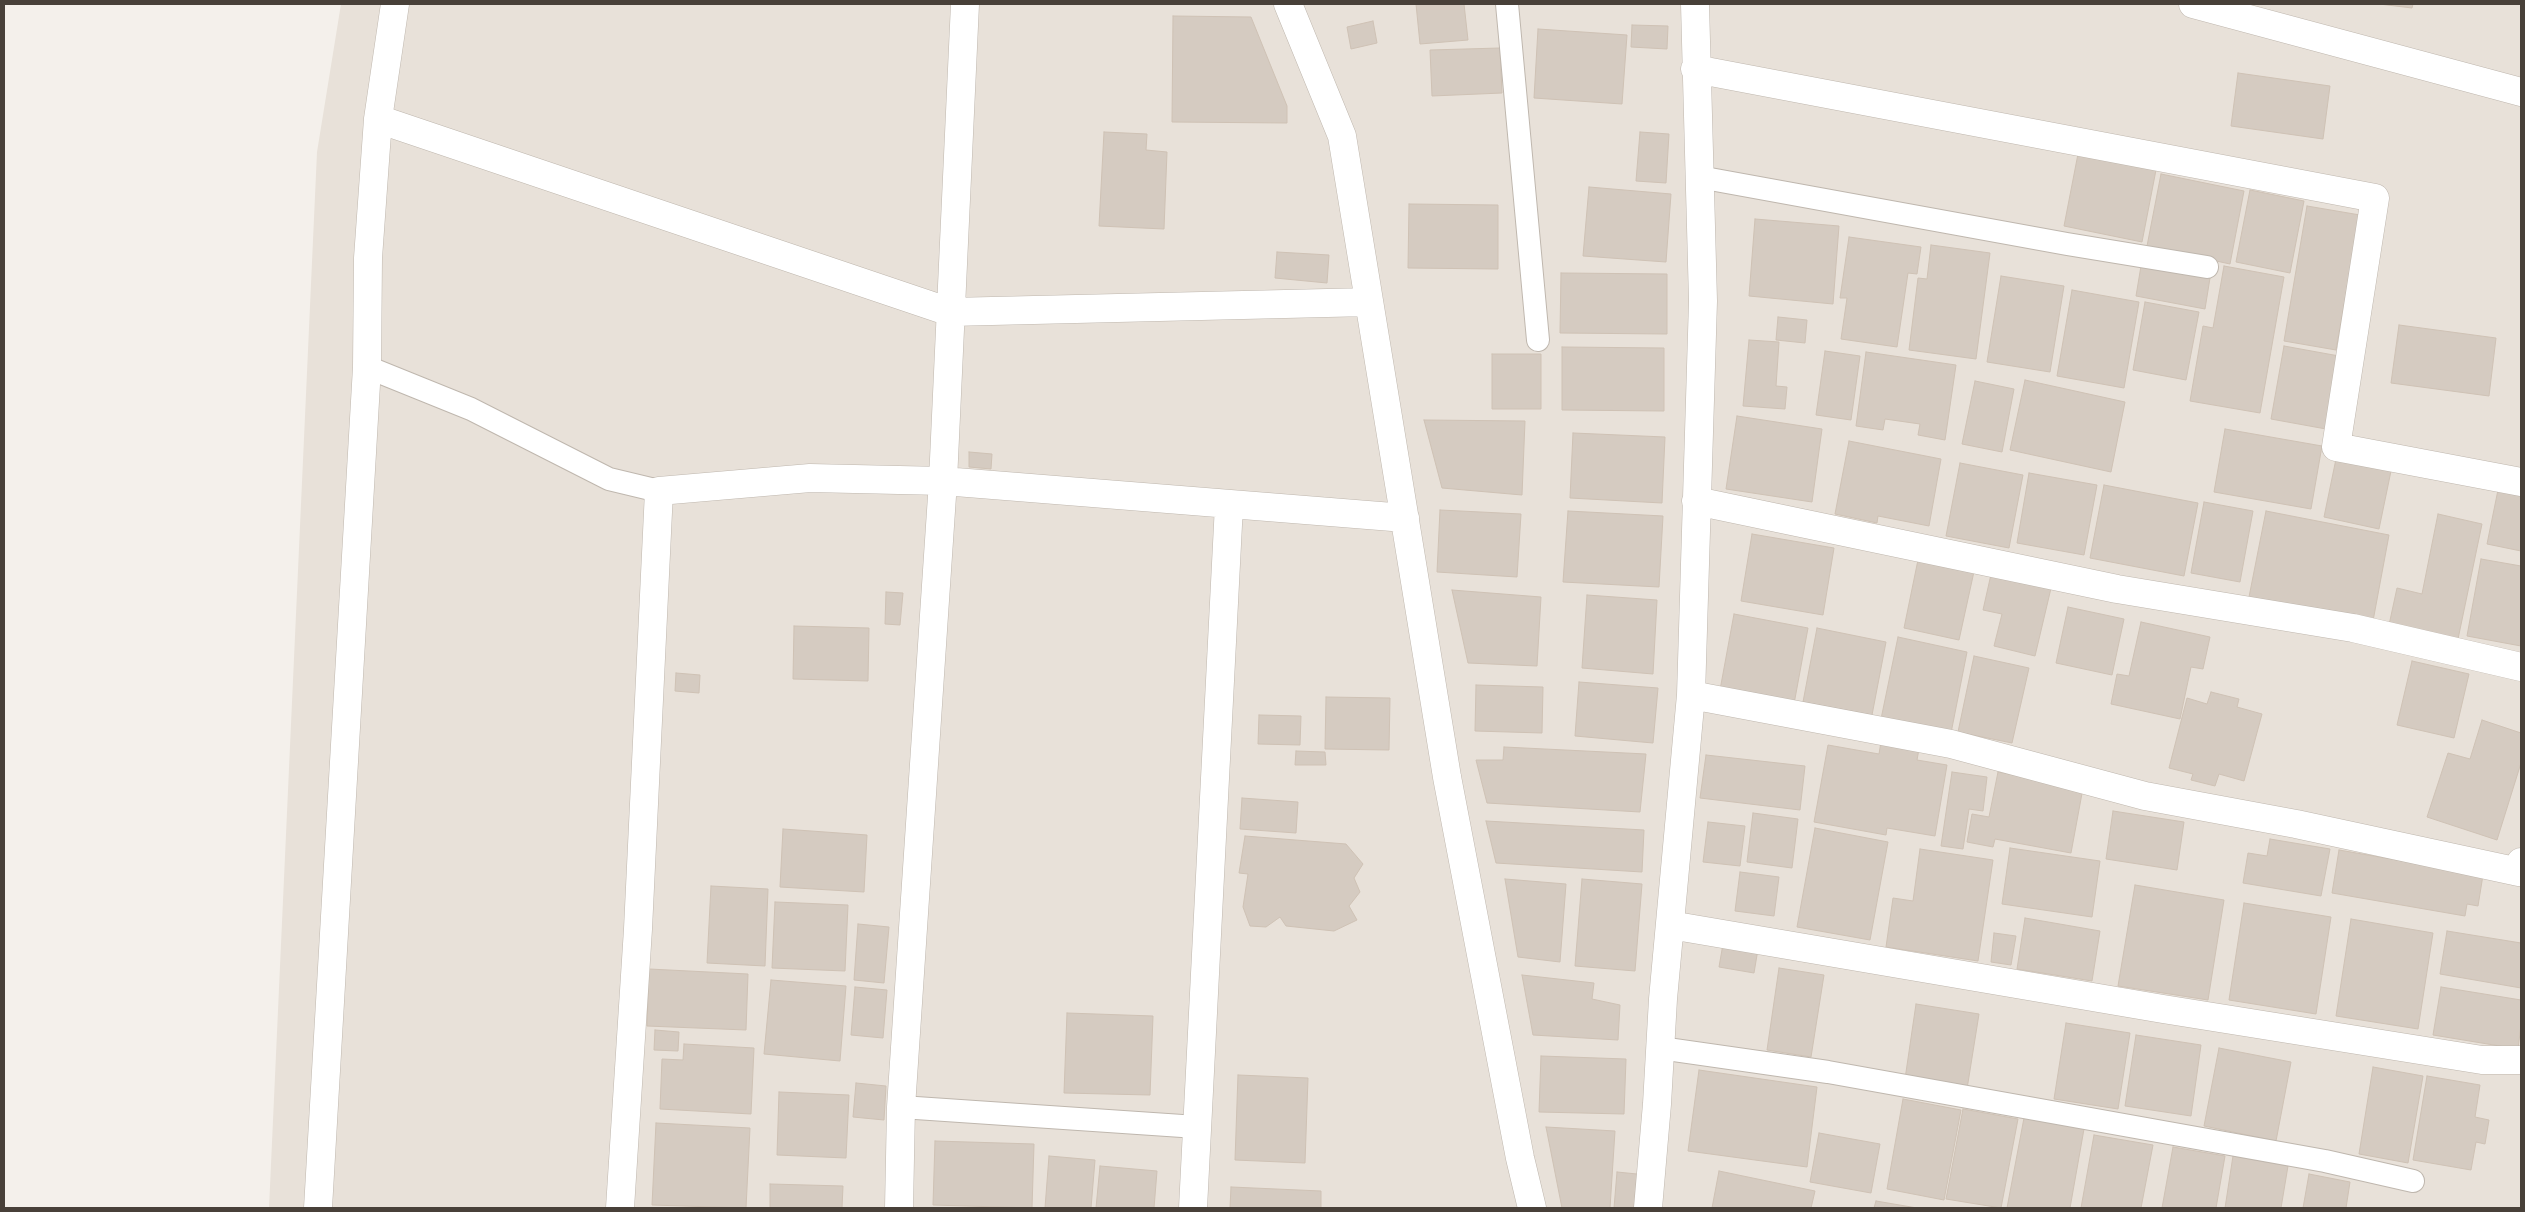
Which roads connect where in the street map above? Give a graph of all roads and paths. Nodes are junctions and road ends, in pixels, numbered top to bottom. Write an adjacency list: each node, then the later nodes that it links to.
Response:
1 (395, 4): 9 (street)
2 (965, 4): 13 (street)
3 (1288, 4): 12 (street)
4 (1507, 4): 14 (lane)
5 (1695, 4): 7 (street)
6 (2193, 4): 8 (street)
7 (1695, 69): 10 (street); 17 (street)
8 (2521, 92)
9 (378, 119): 13 (street); 15 (street)
10 (1699, 177): 11 (lane); 19 (street)
11 (2207, 266)
12 (1369, 302): 13 (street); 21 (street)
13 (950, 312): 16 (street)
14 (1538, 340)
15 (366, 367): 18 (lane); 31 (street)
16 (943, 481): 18 (street); 20 (street); 28 (street)
17 (2521, 482)
18 (659, 491): 32 (street)
19 (1696, 501): 22 (street); 23 (street)
20 (1229, 505): 21 (street); 29 (street)
21 (1405, 518): 35 (street)
22 (2521, 667)
23 (1691, 695): 24 (street); 25 (street)
24 (2521, 862)
25 (1670, 925): 26 (street); 27 (street)
26 (1660, 1048): 30 (lane); 36 (street)
27 (2521, 1060)
28 (901, 1107): 29 (lane); 33 (street)
29 (1197, 1127): 34 (street)
30 (2413, 1181)
31 (318, 1208)
32 (620, 1208)
33 (900, 1208)
34 (1193, 1208)
35 (1532, 1208)
36 (1648, 1208)

